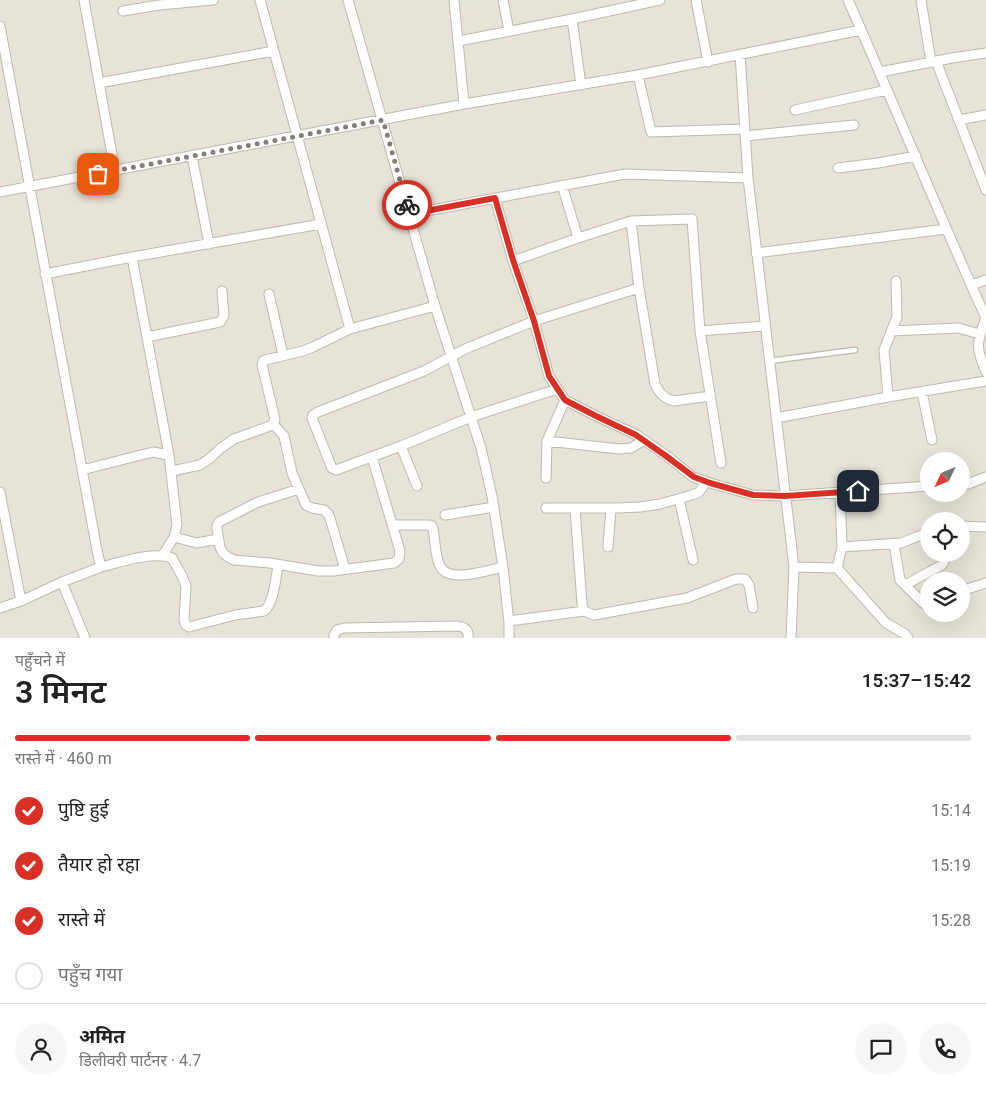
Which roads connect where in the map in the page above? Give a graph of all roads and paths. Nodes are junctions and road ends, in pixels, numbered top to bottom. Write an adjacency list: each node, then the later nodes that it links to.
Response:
1 (84, 0): 24 (street)
2 (213, 0): 11 (street)
3 (260, 0): 17 (street)
4 (348, 0): 30 (street)
5 (454, 0): 16 (street)
6 (503, 0): 15 (street)
7 (660, 0): 12 (street)
8 (696, 0): 21 (street)
9 (848, 0): 14 (street)
10 (921, 0): 20 (street)
11 (123, 11)
12 (572, 19): 15 (street); 25 (street)
13 (0, 26): 41 (street)
14 (861, 30): 19 (street); 22 (street)
15 (509, 31): 16 (street)
16 (459, 41): 27 (street)
17 (274, 52): 24 (street); 34 (street)
18 (986, 53): 20 (street)
19 (740, 54): 21 (street); 33 (street)
20 (933, 61): 22 (street); 31 (street)
21 (708, 62): 23 (street)
22 (880, 72): 26 (street)
23 (638, 75): 25 (street); 33 (street)
24 (99, 83): 38 (street)
25 (581, 85): 27 (street)
26 (887, 90): 28 (street); 36 (street)
27 (464, 104): 30 (street)
28 (795, 110)
29 (986, 115): 31 (street)
30 (383, 120): 34 (street); 45 (street)
31 (959, 120): 42 (street)
32 (854, 126): 33 (street)
33 (745, 133): 39 (street)
34 (297, 136): 35 (street); 47 (street)
35 (192, 156): 38 (street); 50 (street)
36 (916, 156): 37 (street); 48 (street)
37 (838, 168)
38 (115, 171): 41 (street)
39 (748, 178): 40 (street); 51 (street)
40 (562, 185): 44 (street); 49 (street)
41 (29, 187): 43 (street); 54 (street)
42 (986, 190)
43 (0, 192)
44 (495, 198): 45 (street); 53 (street)
45 (410, 214): 61 (street)
46 (631, 221): 49 (street); 58 (street); 66 (street)
47 (321, 224): 50 (street); 65 (street)
48 (946, 229): 51 (street); 57 (street)
49 (578, 238): 53 (street)
50 (209, 244): 52 (street)
51 (756, 254): 64 (street)
52 (132, 257): 54 (street); 69 (street)
53 (513, 260): 63 (street)
54 (45, 274): 91 (street)
55 (986, 280): 57 (street)
56 (896, 281): 67 (street)
57 (971, 285): 62 (street)
58 (639, 288): 63 (street); 78 (street)
59 (222, 291): 69 (street)
60 (269, 294): 71 (street)
61 (436, 306): 65 (street); 72 (street)
62 (986, 318): 68 (street)
63 (534, 321): 72 (street); 76 (street)
64 (765, 326): 66 (street); 73 (street)
65 (350, 329): 71 (street)
66 (700, 331): 78 (street)
67 (891, 331): 68 (street); 79 (street)
68 (980, 334): 74 (street)
69 (147, 337): 88 (street)
70 (856, 350): 73 (lane)
71 (283, 355): 83 (street)
72 (452, 356): 81 (street); 89 (street)
73 (769, 361): 82 (street)
74 (986, 372)
75 (986, 381): 77 (street)
76 (557, 389): 80 (street); 81 (street)
77 (922, 392): 79 (street); 85 (street)
78 (710, 396): 90 (street)
79 (888, 397): 82 (street)
80 (565, 400): 84 (street); 86 (street)
81 (471, 417): 87 (street); 104 (street)
82 (776, 418): 102 (street)
83 (273, 424): 92 (street); 99 (street)
84 (644, 440): 86 (street); 95 (street)
85 (932, 440)
86 (547, 441): 94 (street)
87 (401, 446): 89 (street); 97 (street)
88 (170, 455): 91 (street); 92 (street)
89 (372, 457): 109 (street)
90 (721, 463)
91 (82, 470): 122 (street)
92 (172, 471): 113 (street)
93 (986, 477): 96 (street)
94 (546, 478)
95 (705, 481): 102 (street); 103 (street)
96 (970, 483)
97 (417, 486)
98 (920, 487): 101 (street)
99 (299, 490): 114 (street); 126 (street)
100 (0, 492): 131 (street)
101 (840, 492): 102 (street); 117 (street)
102 (785, 496): 124 (street)
103 (679, 499): 107 (street); 119 (street)
104 (494, 507): 108 (street); 123 (street)
105 (546, 508): 106 (street)
106 (575, 508): 107 (street); 135 (street)
107 (611, 508): 116 (street)
108 (445, 515)
109 (392, 525): 123 (street); 126 (street)
110 (970, 527): 111 (street)
111 (985, 529)
112 (920, 536): 115 (street)
113 (174, 537): 114 (street); 118 (street)
114 (218, 539): 121 (street)
115 (894, 544): 117 (street); 129 (street)
116 (608, 547)
117 (842, 547): 125 (street)
118 (163, 556): 121 (street); 122 (street)
119 (694, 560)
120 (944, 562): 129 (street)
121 (278, 564): 126 (street)
122 (101, 567): 127 (street)
123 (503, 567): 136 (street)
124 (794, 567): 125 (street); 141 (street)
125 (838, 568): 142 (street)
126 (345, 569)
127 (62, 582): 131 (street); 137 (street)
128 (986, 583): 130 (street)
129 (904, 586): 132 (street)
130 (970, 588)
131 (21, 600): 133 (street)
132 (920, 600)
133 (0, 608)
134 (753, 608): 135 (street)
135 (584, 611): 136 (street)
136 (509, 621): 140 (street)
137 (85, 638)
138 (334, 638): 139 (street)
139 (468, 638)
140 (509, 638)
141 (791, 638)
142 (908, 638)

